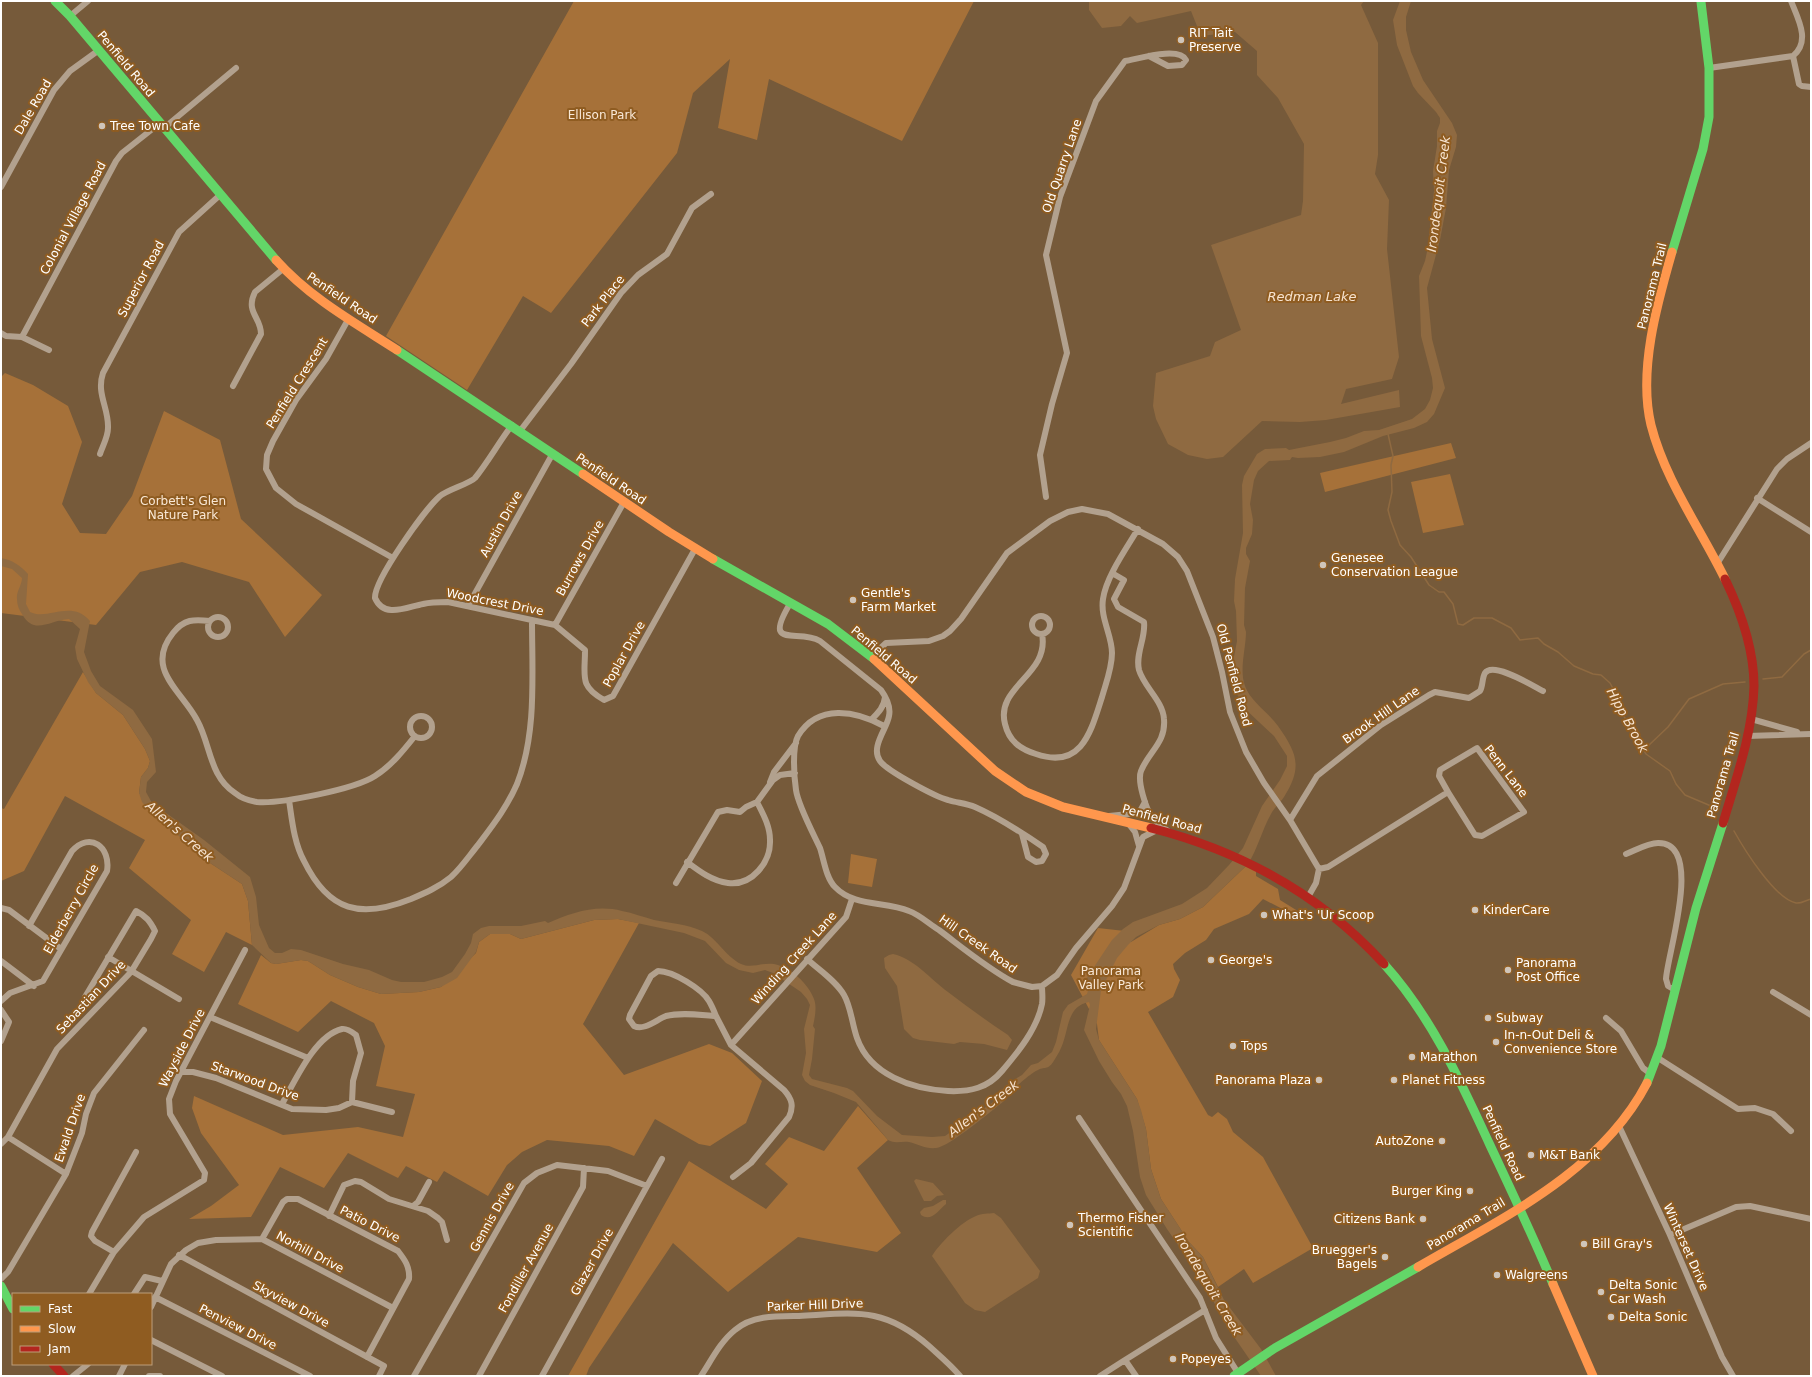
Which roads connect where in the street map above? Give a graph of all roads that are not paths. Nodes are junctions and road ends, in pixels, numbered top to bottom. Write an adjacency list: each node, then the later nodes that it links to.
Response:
1 (55, 1): 5 (main road, Penfield Road)
2 (88, 1): 5 (street)
3 (1701, 1): 10 (main road, Panorama Trail)
4 (1791, 1): 8 (street)
5 (70, 16): 6 (main road, Penfield Road)
6 (99, 50): 12 (main road, Penfield Road); 13 (street, Dale Road)
7 (1150, 56): 7 (street, Old Quarry Lane); 27 (street, Old Quarry Lane)
8 (1793, 56): 10 (street); 11 (street)
9 (236, 68): 12 (street, Colonial Village Road)
10 (1709, 68): 34 (main road, Panorama Trail)
11 (1811, 87)
12 (162, 125): 15 (main road, Penfield Road); 19 (street, Colonial Village Road)
13 (1, 187)
14 (711, 194): 23 (street, Park Place)
15 (220, 195): 16 (main road, Penfield Road); 26 (street, Superior Road)
16 (283, 269): 17 (main road, Penfield Road); 21 (street)
17 (349, 318): 22 (main road, Penfield Road); 33 (street, Penfield Crescent)
18 (1, 333): 19 (street)
19 (22, 337): 20 (street)
20 (49, 350)
21 (233, 386)
22 (512, 425): 23 (main road, Penfield Road); 33 (street, Woodcrest Drive)
23 (520, 431): 25 (main road, Penfield Road)
24 (1811, 443): 28 (street)
25 (553, 453): 29 (main road, Penfield Road); 37 (street, Austin Drive)
26 (100, 454)
27 (1046, 497)
28 (1757, 498): 31 (street); 34 (street)
29 (624, 502): 32 (main road, Penfield Road); 40 (street, Burrows Drive)
30 (1138, 529): 35 (street); 42 (street, Old Penfield Road); 60 (street, Old Penfield Road)
31 (1811, 532)
32 (695, 549): 36 (main road, Penfield Road); 40 (street, Poplar Drive)
33 (394, 558): 37 (street, Woodcrest Drive)
34 (1717, 564): 45 (main road, Panorama Trail)
35 (1112, 573): 41 (street); 58 (street)
36 (791, 602): 42 (main road, Penfield Road); 44 (street)
37 (468, 606): 38 (street, Woodcrest Drive)
38 (532, 620): 40 (street, Woodcrest Drive); 56 (street)
39 (210, 621): 56 (street)
40 (555, 625)
41 (1042, 634)
42 (871, 657): 59 (main road, Penfield Road)
43 (1543, 691): 60 (street, Brook Hill Lane)
44 (885, 697): 46 (street); 47 (street)
45 (1751, 719): 48 (street); 51 (main road, Panorama Trail)
46 (871, 720): 47 (street); 52 (street)
47 (884, 726): 64 (street)
48 (1802, 733): 49 (street); 51 (street)
49 (1811, 734)
50 (415, 736): 56 (street)
51 (1747, 736): 82 (main road, Panorama Trail)
52 (796, 742): 53 (street); 54 (street)
53 (795, 773): 54 (street); 71 (street)
54 (769, 784): 57 (street)
55 (1448, 792): 55 (street, Penn Lane); 68 (street)
56 (289, 800)
57 (756, 802): 67 (street); 67 (street)
58 (1145, 802): 59 (street); 63 (street)
59 (1106, 817): 61 (main road, Penfield Road)
60 (1290, 820): 68 (street, Old Penfield Road)
61 (1126, 822): 62 (main road, Penfield Road); 65 (street)
62 (1158, 830): 63 (main road, Penfield Road); 65 (street)
63 (1170, 833): 70 (main road, Penfield Road)
64 (1022, 834): 64 (street)
65 (1138, 846): 81 (street)
66 (1626, 854): 82 (street)
67 (687, 862): 69 (street)
68 (1319, 869): 70 (street)
69 (676, 883)
70 (1308, 897): 115 (main road, Penfield Road)
71 (852, 899): 77 (street, Winding Creek Lane); 81 (street, Hill Creek Road)
72 (1, 908): 73 (street)
73 (30, 926): 74 (street); 74 (street, Elderberry Circle)
74 (61, 949): 80 (street, Elderberry Circle)
75 (245, 950): 90 (street, Wayside Drive)
76 (108, 957): 79 (street); 79 (street, Sebastian Drive); 84 (street, Sebastian Drive)
77 (807, 959): 81 (street); 94 (street, Winding Creek Lane)
78 (1, 961): 80 (street)
79 (131, 972): 85 (street); 105 (street, Sebastian Drive)
80 (34, 986): 86 (street, Elderberry Circle)
81 (1042, 986)
82 (1675, 990): 96 (main road, Panorama Trail)
83 (1773, 992): 88 (street)
84 (85, 997)
85 (179, 999)
86 (1, 1001)
87 (1, 1010): 93 (street)
88 (1811, 1015)
89 (716, 1016): 89 (street); 94 (street)
90 (210, 1017): 95 (street); 97 (street, Wayside Drive)
91 (1606, 1018): 98 (street)
92 (144, 1030): 110 (street, Ewald Drive)
93 (1, 1041)
94 (731, 1045): 111 (street)
95 (308, 1058): 99 (street); 100 (street)
96 (1658, 1058): 98 (main road, Panorama Trail); 104 (street)
97 (181, 1072): 100 (street, Starwood Drive); 121 (street, Wayside Drive)
98 (1651, 1074): 103 (main road, Panorama Trail)
99 (352, 1102): 100 (street, Starwood Drive); 101 (street)
100 (282, 1104)
101 (392, 1112)
102 (1079, 1118): 132 (street)
103 (1619, 1126): 115 (main road, Panorama Trail); 118 (street, Winterset Drive)
104 (1791, 1131)
105 (8, 1137): 106 (street, Sebastian Drive); 110 (street)
106 (1, 1144)
107 (136, 1152): 121 (street)
108 (662, 1159): 113 (street, Glazer Drive)
109 (584, 1168): 113 (street, Gennis Drive); 148 (street, Gennis Drive); 149 (street, Fondiller Avenue)
110 (66, 1174): 123 (street, Ewald Drive)
111 (733, 1177)
112 (429, 1182): 114 (street)
113 (647, 1186): 150 (street, Glazer Drive)
114 (413, 1206): 116 (street); 120 (street)
115 (1519, 1207): 139 (main road, Panorama Trail); 155 (main road, Penfield Road)
116 (328, 1216): 119 (street, Patio Drive); 131 (street, Patio Drive)
117 (1811, 1219): 118 (street)
118 (1670, 1235): 156 (street, Winterset Drive)
119 (262, 1239): 122 (street, Norhill Drive); 131 (street, Norhill Drive)
120 (447, 1240)
121 (114, 1252): 126 (street, Wayside Drive)
122 (179, 1256): 124 (street, Norhill Drive); 134 (street, Skyview Drive)
123 (1, 1279)
124 (162, 1281): 127 (street); 128 (street, Norhill Drive)
125 (1, 1286): 130 (main road)
126 (90, 1293)
127 (135, 1293)
128 (155, 1297): 129 (street, Norhill Drive); 146 (street, Penview Drive)
129 (152, 1304)
130 (12, 1307)
131 (393, 1308): 134 (street, Patio Drive)
132 (1204, 1310): 135 (street); 139 (street)
133 (152, 1341): 145 (street)
134 (367, 1357): 147 (street, Skyview Drive)
135 (1125, 1360): 153 (street); 154 (street)
136 (54, 1365): 140 (main road)
137 (87, 1365): 141 (street)
138 (124, 1365): 142 (street)
139 (1236, 1374)
140 (64, 1376)
141 (73, 1376)
142 (119, 1376)
143 (149, 1376): 144 (street)
144 (160, 1376)
145 (222, 1376)
146 (310, 1376)
147 (379, 1376)
148 (414, 1376)
149 (479, 1376)
150 (542, 1376)
151 (701, 1376): 152 (street, Parker Hill Drive)
152 (960, 1376)
153 (1100, 1376)
154 (1136, 1376)
155 (1592, 1376)
156 (1733, 1376)

